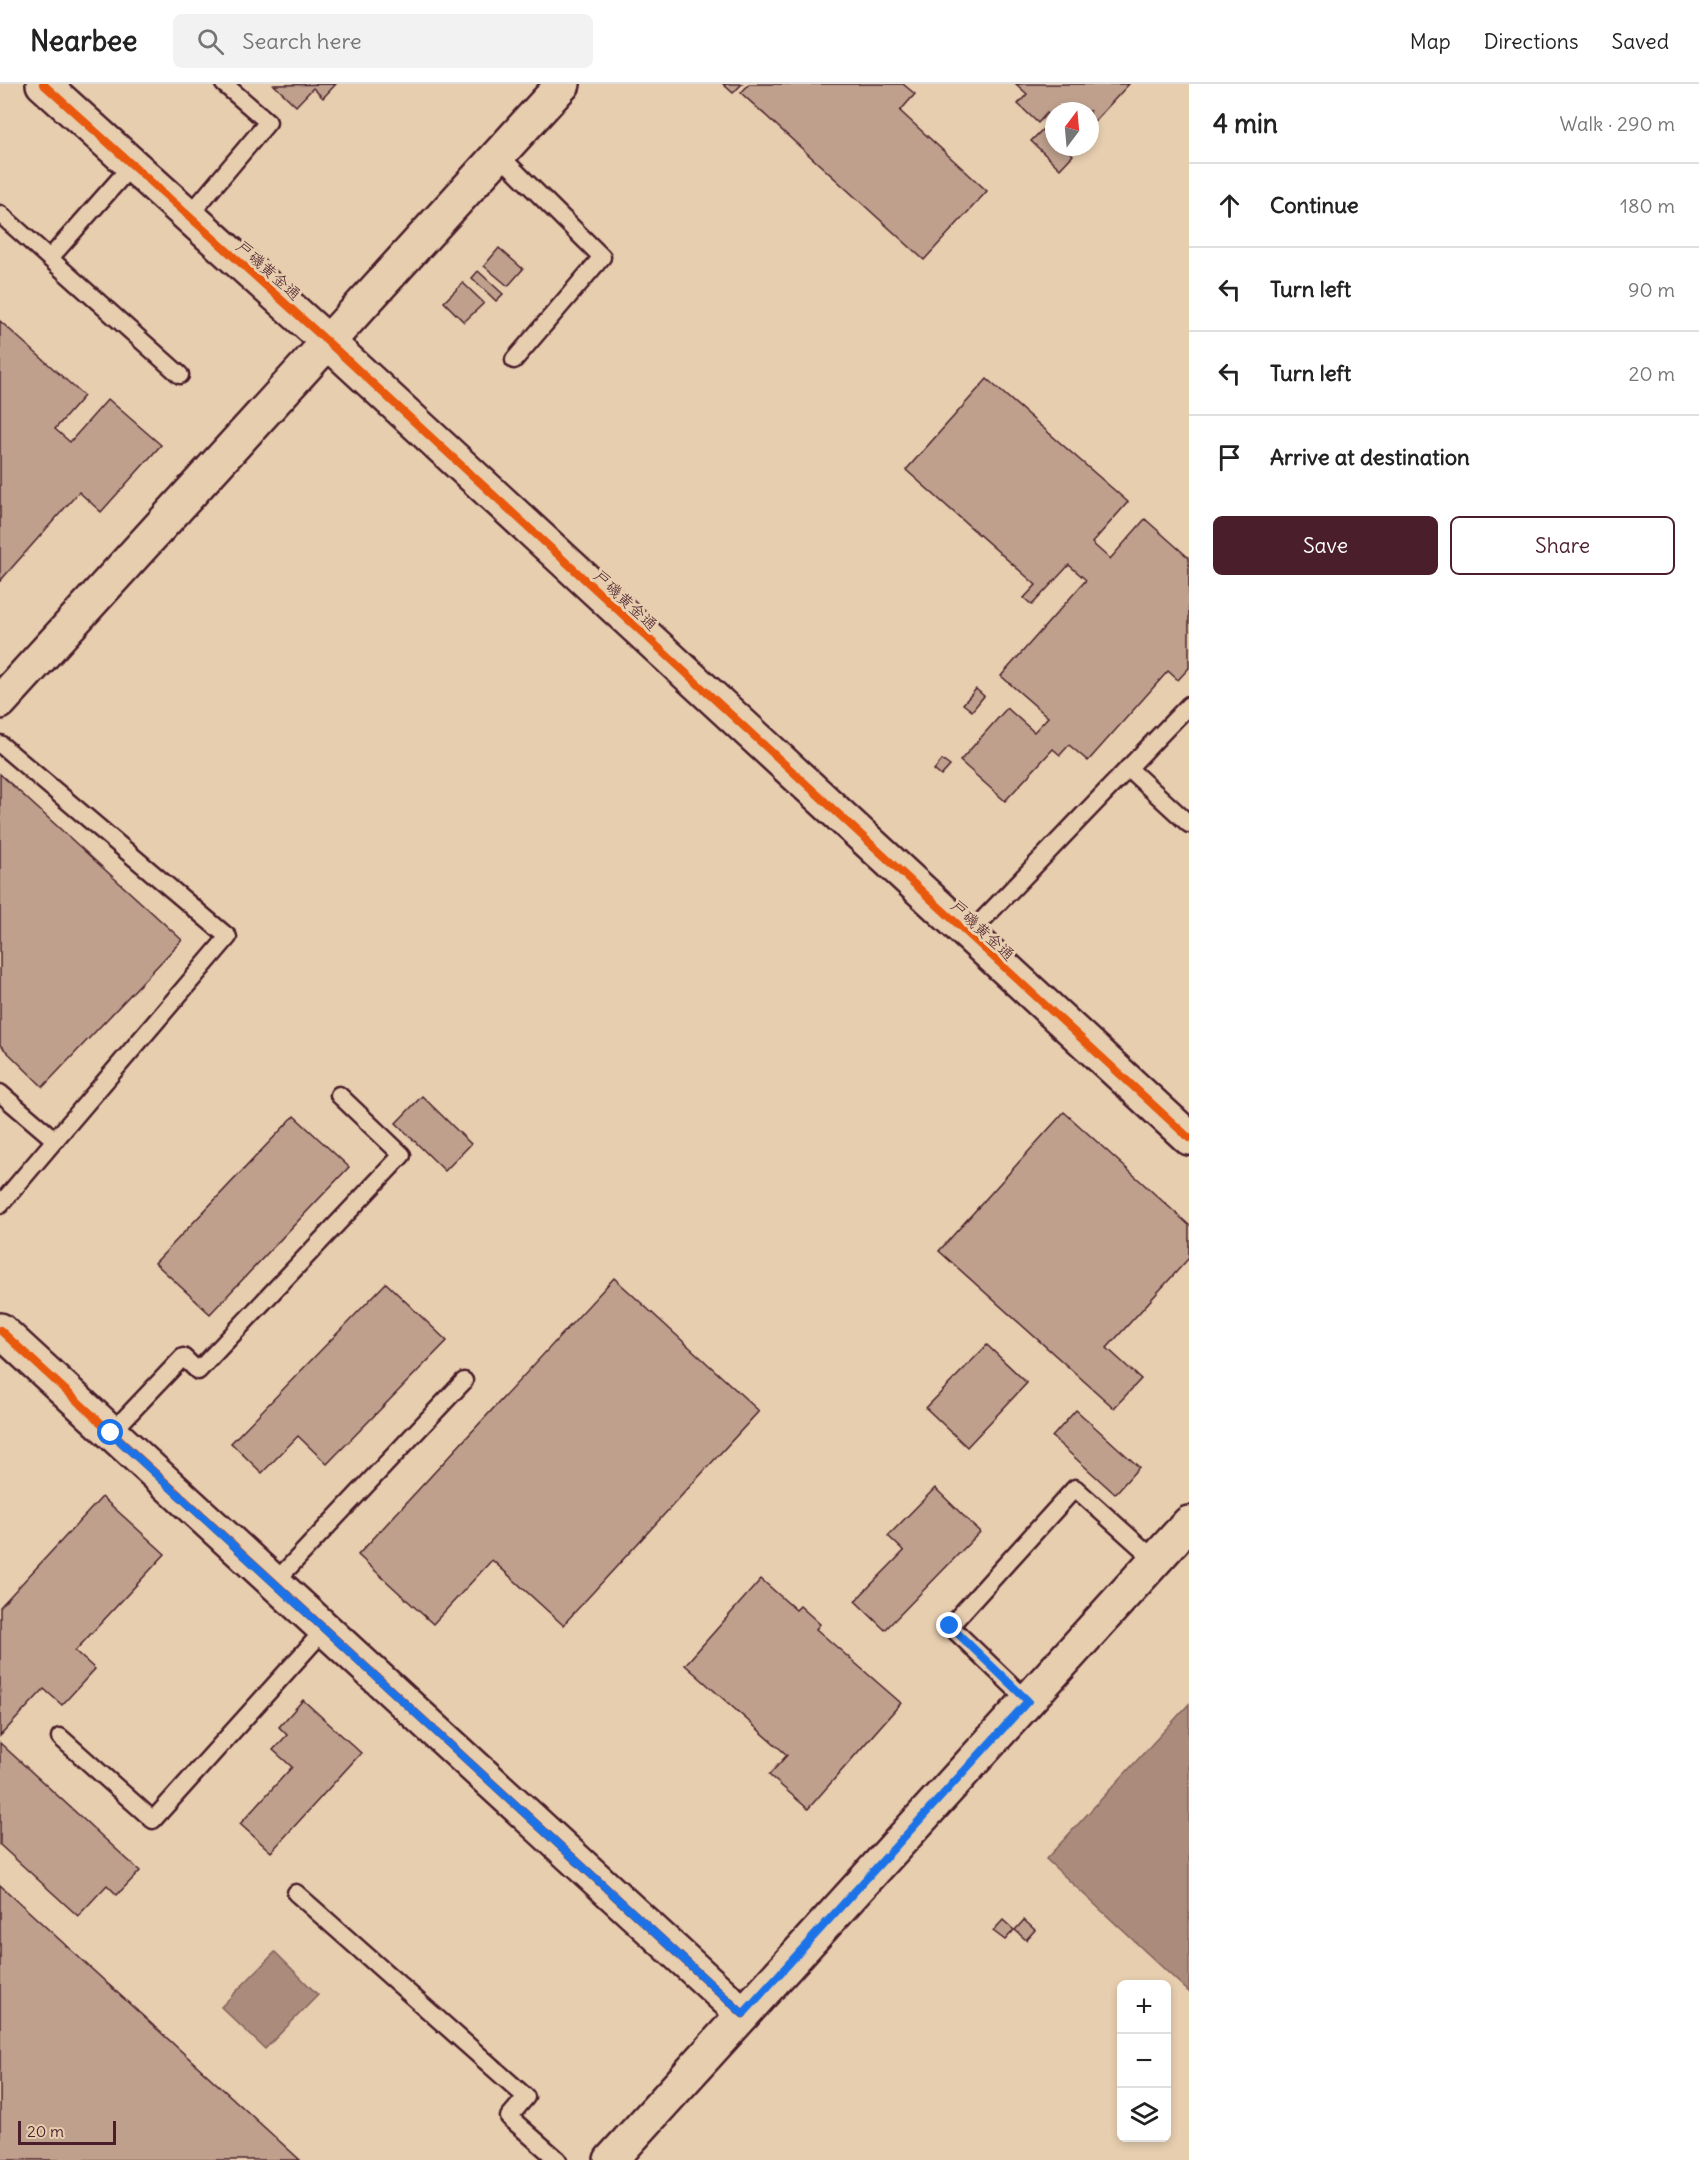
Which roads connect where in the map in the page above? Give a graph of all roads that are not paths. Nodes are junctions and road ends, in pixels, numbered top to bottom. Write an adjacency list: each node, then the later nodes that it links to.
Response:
1 (43, 84): 5 (street, 戸磯黄金通)
2 (224, 84): 7 (lane)
3 (563, 84): 4 (street)
4 (499, 155): 9 (street); 10 (lane)
5 (132, 165): 7 (street, 戸磯黄金通); 8 (lane)
6 (0, 214): 8 (lane)
7 (189, 216): 9 (street, 戸磯黄金通)
8 (50, 258): 11 (lane)
9 (328, 343): 12 (street); 17 (street, 戸磯黄金通)
10 (514, 360)
11 (180, 375)
12 (0, 702)
13 (1189, 705): 15 (lane)
14 (0, 744): 21 (lane)
15 (1128, 768): 16 (lane); 17 (lane)
16 (1189, 824)
17 (968, 935): 20 (street, 戸磯黄金通)
18 (0, 1094): 21 (lane)
19 (339, 1095): 25 (lane)
20 (1189, 1137)
21 (55, 1140): 22 (lane)
22 (0, 1205)
23 (0, 1330): 25 (street)
24 (464, 1381): 28 (lane)
25 (111, 1433): 28 (street)
26 (1189, 1523): 27 (street)
27 (1155, 1560): 30 (street); 30 (lane)
28 (274, 1583): 29 (street)
29 (325, 1629): 31 (lane); 33 (street)
30 (1028, 1701): 33 (street)
31 (60, 1737)
32 (296, 1893): 34 (lane)
33 (743, 2014): 35 (street)
34 (558, 2160)
35 (611, 2160)

